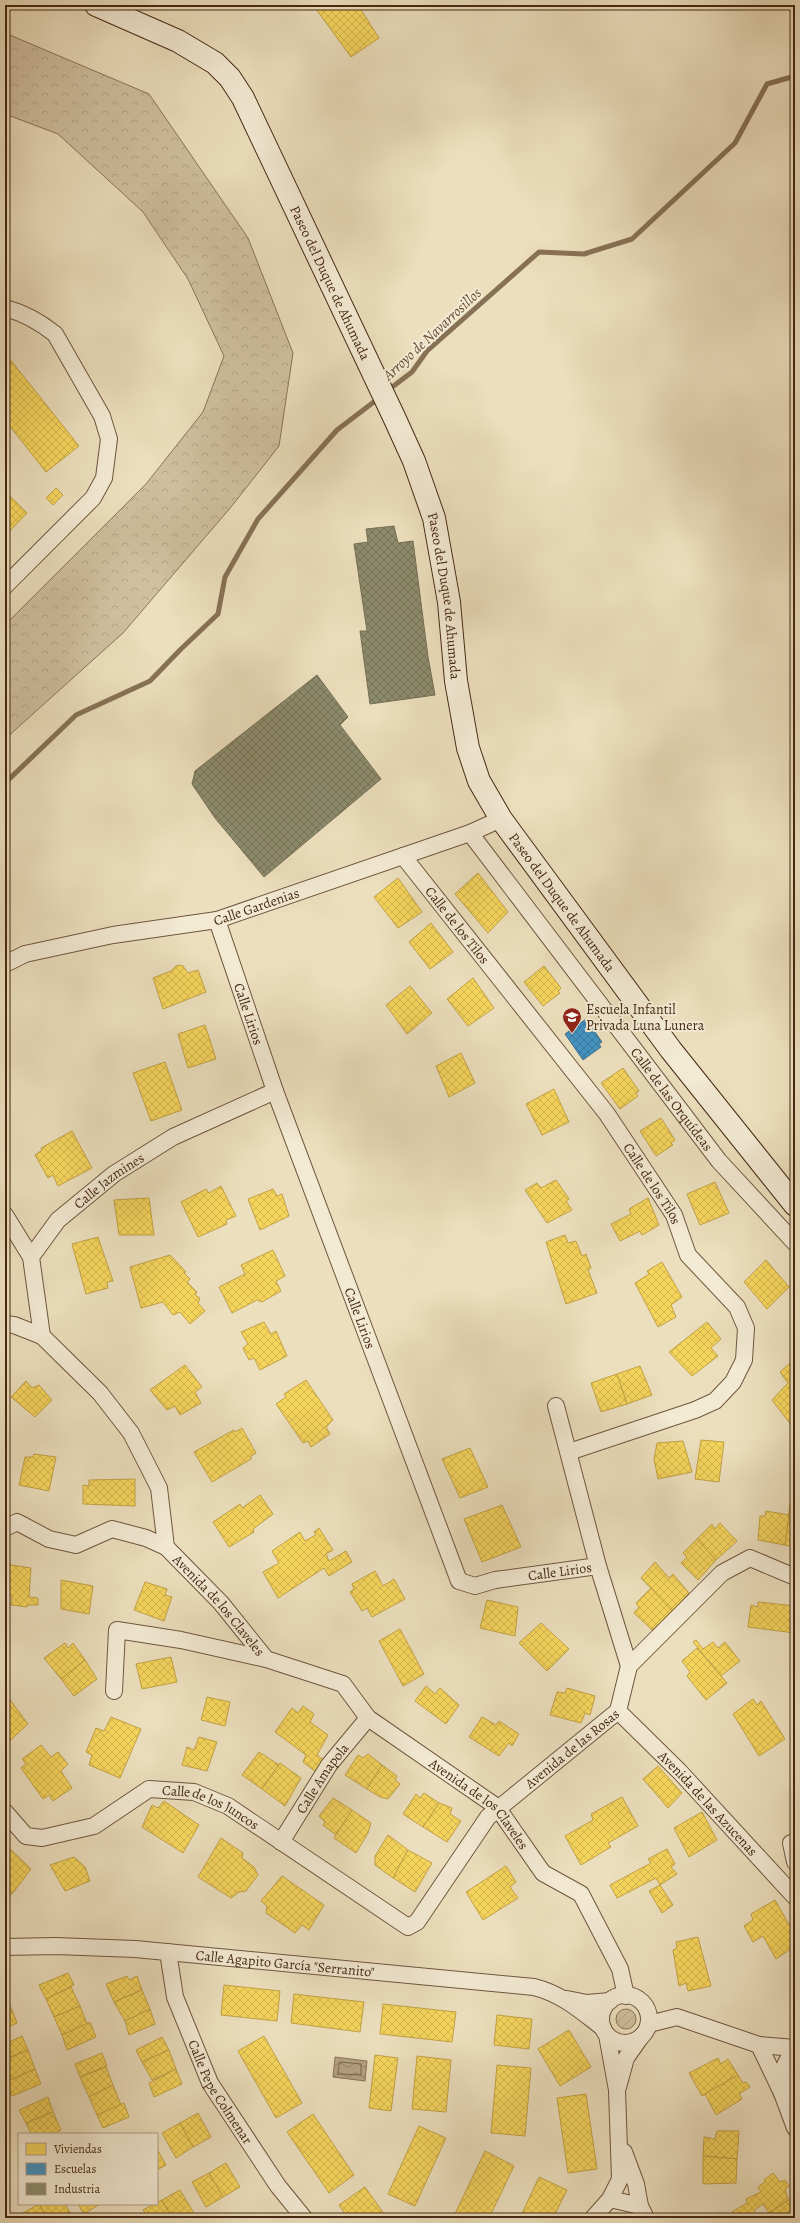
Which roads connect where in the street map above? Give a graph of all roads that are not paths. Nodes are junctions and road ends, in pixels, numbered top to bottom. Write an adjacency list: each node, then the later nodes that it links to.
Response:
1 (96, 5): 4 (main road, Paseo del Duque de Ahumada)
2 (5, 308): 3 (street)
3 (5, 586)
4 (500, 819): 5 (street, Calle Gardenias); 10 (main road, Paseo del Duque de Ahumada)
5 (470, 833): 6 (street, Calle Gardenias); 12 (street, Calle de las Orquídeas)
6 (403, 856): 7 (street, Calle Gardenias); 17 (street, Calle de los Tilos)
7 (217, 920): 8 (street, Calle Gardenias); 9 (street, Calle Lirios)
8 (5, 964)
9 (275, 1091): 13 (street, Calle Jazmines); 20 (street, Calle Lirios)
10 (795, 1205)
11 (5, 1215): 13 (street)
12 (795, 1243)
13 (31, 1257): 15 (street)
14 (5, 1324): 15 (street, Avenida de los Claveles)
15 (42, 1336): 19 (street, Avenida de los Claveles)
16 (556, 1406): 17 (street)
17 (569, 1452): 20 (street)
18 (5, 1528): 19 (street)
19 (166, 1547): 22 (street, Avenida de los Claveles)
20 (598, 1566): 23 (street)
21 (795, 1577): 23 (street)
22 (266, 1659): 24 (street); 26 (street, Avenida de los Claveles)
23 (629, 1666): 25 (street, Avenida de las Rosas)
24 (114, 1690)
25 (618, 1711): 27 (street, Avenida de las Rosas); 32 (street, Avenida de las Azucenas)
26 (368, 1718): 27 (street, Avenida de los Claveles); 29 (street, Calle Amapola)
27 (497, 1807): 33 (street, Avenida de las Rosas); 36 (street, Avenida de los Claveles)
28 (5, 1812): 29 (street, Calle de los Juncos)
29 (281, 1842): 33 (street, Calle de los Juncos)
30 (791, 1843): 31 (street)
31 (795, 1862)
32 (795, 1897)
33 (408, 1927)
34 (5, 1947): 35 (street, Calle Agapito García "Serranito")
35 (168, 1952): 37 (street, Calle Agapito García "Serranito"); 50 (street, Calle Pepe Colmenar)
36 (626, 1996): 38 (street); 39 (street)
37 (563, 1998): 38 (street, Calle Agapito García "Serranito"); 40 (street, Calle Agapito García "Serranito")
38 (610, 2001): 40 (street)
39 (648, 2024): 41 (street); 42 (street)
40 (605, 2031): 41 (street); 44 (street)
41 (640, 2038): 44 (street)
42 (758, 2045): 43 (street); 45 (street)
43 (795, 2047): 45 (street)
44 (617, 2090): 47 (street)
45 (782, 2092): 46 (street)
46 (795, 2128)
47 (618, 2136): 48 (street); 49 (street)
48 (610, 2200): 49 (street); 51 (street)
49 (643, 2212)
50 (304, 2218)
51 (593, 2218)

